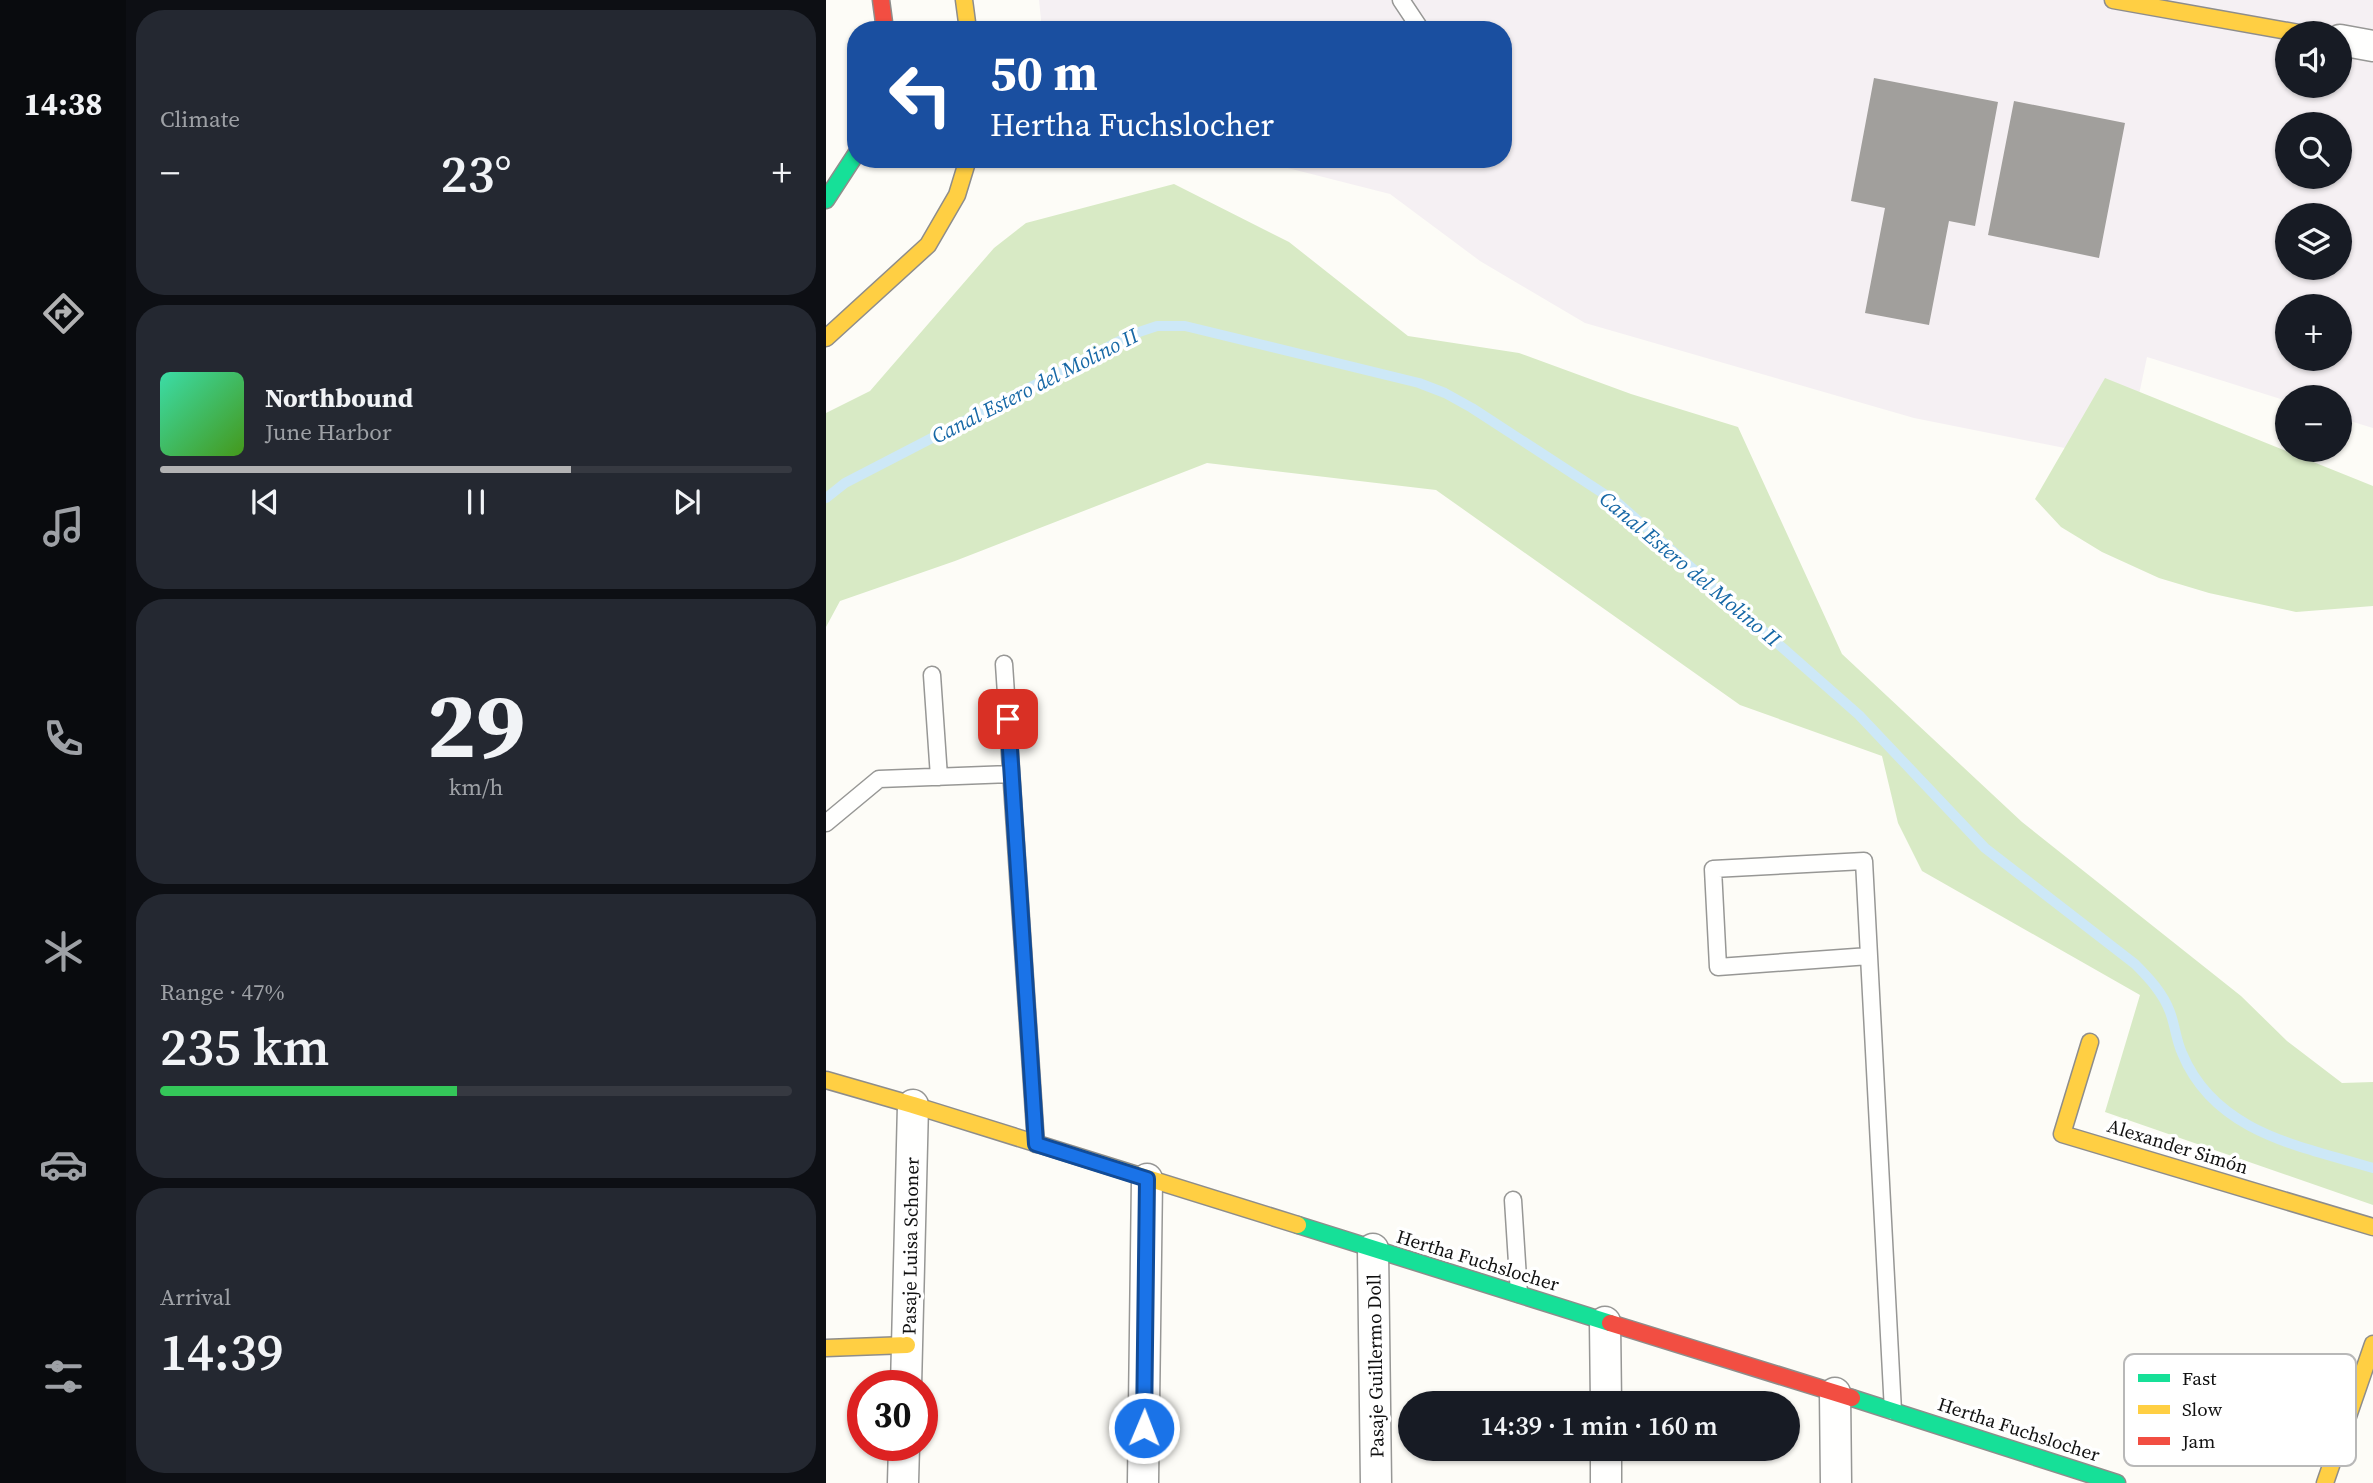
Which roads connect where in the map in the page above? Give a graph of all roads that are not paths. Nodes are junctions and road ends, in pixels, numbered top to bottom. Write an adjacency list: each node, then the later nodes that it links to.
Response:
1 (880, 0): 5 (main road)
2 (964, 0): 6 (main road)
3 (1401, 0): 7 (lane)
4 (2113, 0): 8 (main road)
5 (884, 21)
6 (967, 21)
7 (1415, 21)
8 (2275, 29)
9 (2352, 42): 10 (street)
10 (2373, 46)
11 (847, 168): 13 (main road)
12 (965, 168): 14 (main road)
13 (826, 200)
14 (826, 338)
15 (1004, 664): 17 (lane)
16 (933, 675): 18 (lane)
17 (1012, 774): 18 (lane); 26 (lane)
18 (939, 777): 19 (lane)
19 (826, 823)
20 (1869, 956): 20 (lane); 40 (lane)
21 (2090, 1042): 29 (main road, Alexander Simón)
22 (826, 1080): 23 (main road, Hertha Fuchslocher)
23 (867, 1091): 24 (street); 25 (main road, Hertha Fuchslocher)
24 (826, 1102)
25 (913, 1105): 26 (main road, Hertha Fuchslocher); 34 (street, Pasaje Luisa Schoner)
26 (1036, 1144): 27 (main road, Hertha Fuchslocher)
27 (1147, 1179): 30 (main road, Hertha Fuchslocher); 46 (street)
28 (1513, 1200): 31 (lane)
29 (2373, 1227)
30 (1373, 1249): 31 (main road, Hertha Fuchslocher); 47 (street, Pasaje Guillermo Doll)
31 (1519, 1294): 32 (main road, Hertha Fuchslocher)
32 (1605, 1321): 37 (street); 38 (main road, Hertha Fuchslocher)
33 (2373, 1344): 39 (main road)
34 (907, 1345): 35 (main road); 36 (street, Pasaje Luisa Schoner)
35 (826, 1348)
36 (906, 1370)
37 (1606, 1391)
38 (1835, 1393): 40 (main road, Hertha Fuchslocher); 49 (street)
39 (2356, 1393)
40 (1894, 1411): 44 (main road, Hertha Fuchslocher)
41 (904, 1461): 45 (street)
42 (1606, 1461): 48 (street)
43 (2331, 1466): 51 (main road)
44 (2057, 1473): 50 (main road, Hertha Fuchslocher)
45 (903, 1483)
46 (1143, 1483)
47 (1376, 1483)
48 (1606, 1483)
49 (1836, 1483)
50 (2117, 1483)
51 (2325, 1483)

